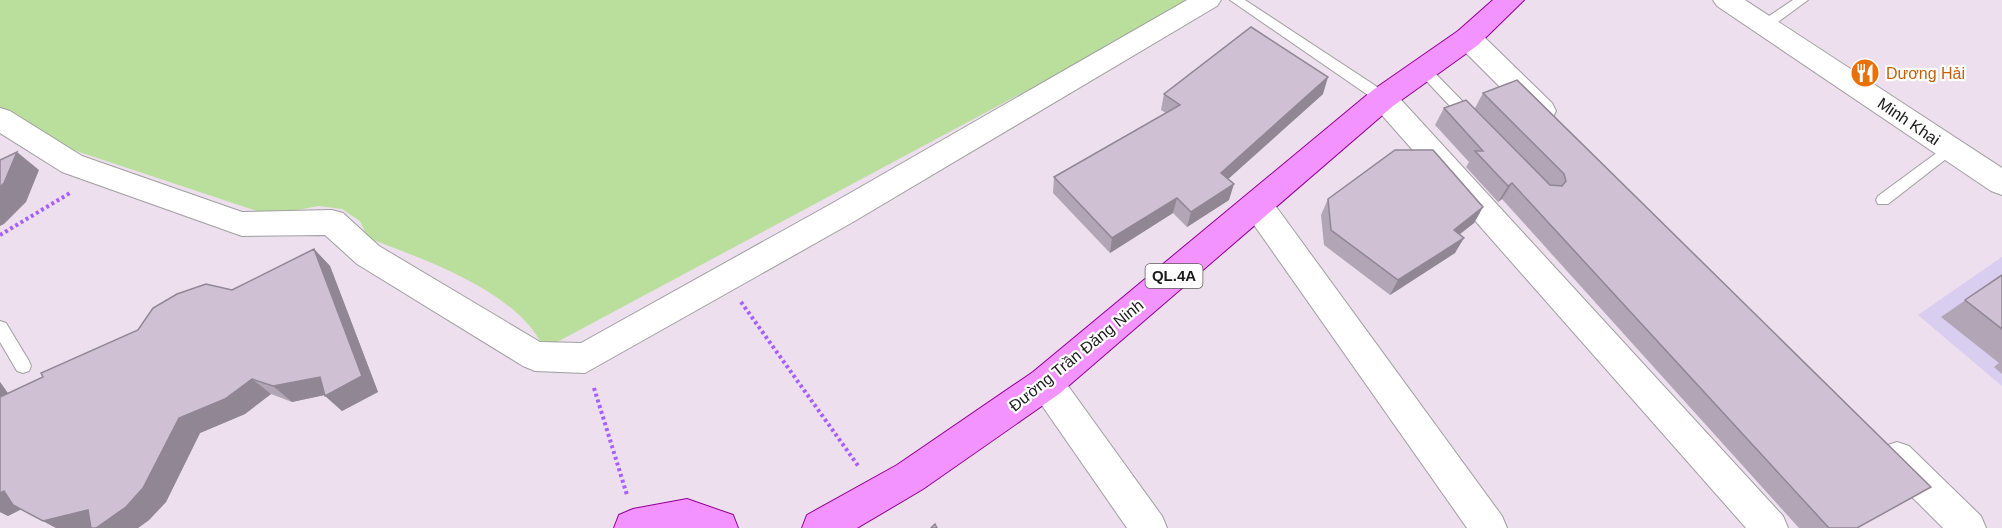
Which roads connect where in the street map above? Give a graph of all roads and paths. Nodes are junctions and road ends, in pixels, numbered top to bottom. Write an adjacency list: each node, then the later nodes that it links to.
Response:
1 (1208, 0): 19 (street)
2 (1236, 0): 9 (lane)
3 (1510, 0): 7 (main road, Đường Trần Đăng Ninh / QL.4A)
4 (1726, 0): 6 (street, Minh Khai)
5 (1802, 0): 6 (lane)
6 (1765, 25): 13 (street, Minh Khai)
7 (1468, 38): 8 (main road, Đường Trần Đăng Ninh / QL.4A); 12 (street)
8 (1423, 69): 9 (main road, Đường Trần Đăng Ninh / QL.4A); 11 (lane)
9 (1383, 98): 17 (main road, Đường Trần Đăng Ninh / QL.4A); 31 (street)
10 (0, 119): 14 (street)
11 (1480, 128)
12 (1561, 129)
13 (1950, 148): 15 (street, Minh Khai); 16 (lane)
14 (102, 175): 18 (path); 21 (street)
15 (2002, 183)
16 (1883, 200)
17 (1258, 206): 23 (main road, Đường Trần Đăng Ninh / QL.4A); 30 (street)
18 (0, 235)
19 (725, 279): 21 (street); 25 (path)
20 (0, 328): 22 (lane)
21 (585, 358): 26 (path)
22 (23, 366)
23 (1046, 384): 25 (main road, Đường Trần Đăng Ninh / QL.4A); 29 (street)
24 (1875, 437): 32 (street)
25 (879, 495): 28 (main road, Đường Trần Đăng Ninh / QL.4A)
26 (635, 527): 27 (main road)
27 (719, 528)
28 (820, 528)
29 (1149, 528)
30 (1489, 528)
31 (1770, 528)
32 (1968, 528)

